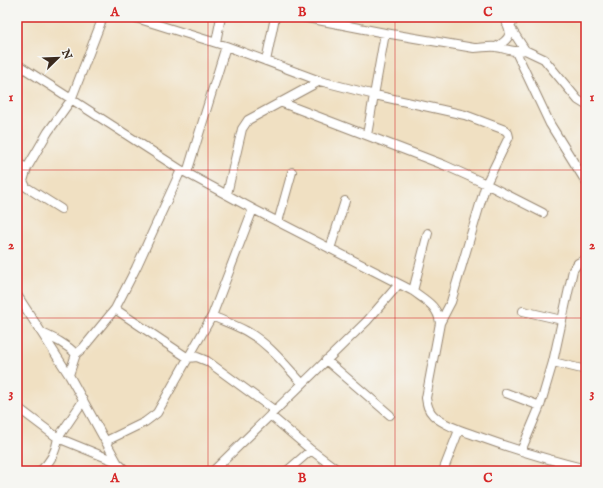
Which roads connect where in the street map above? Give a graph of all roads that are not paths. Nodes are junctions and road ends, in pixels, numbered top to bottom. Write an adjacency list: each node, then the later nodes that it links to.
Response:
1 (103, 17): 21 (street)
2 (133, 17): 9 (street)
3 (221, 17): 12 (street)
4 (275, 17): 17 (street)
5 (302, 17): 8 (street)
6 (503, 17): 10 (street)
7 (515, 17): 10 (street)
8 (317, 18): 11 (street)
9 (156, 20): 12 (street)
10 (510, 27): 14 (street); 15 (street)
11 (385, 33): 14 (street); 20 (street)
12 (216, 42): 13 (street)
13 (226, 46): 17 (street); 27 (street)
14 (496, 47): 16 (street)
15 (525, 50): 16 (street); 23 (street)
16 (516, 52): 29 (street)
17 (266, 61): 19 (street)
18 (17, 64): 21 (street)
19 (320, 81): 20 (street); 22 (street)
20 (375, 95): 24 (street); 30 (street)
21 (72, 100): 26 (street); 27 (street)
22 (280, 102): 24 (street); 31 (street)
23 (586, 105)
24 (367, 135): 30 (street)
25 (17, 163): 26 (street)
26 (27, 168): 33 (street)
27 (184, 172): 31 (street); 43 (street)
28 (292, 172): 36 (street)
29 (586, 182)
30 (486, 184): 35 (street); 47 (street)
31 (227, 194): 34 (street)
32 (345, 201): 38 (street)
33 (61, 209)
34 (253, 209): 36 (street); 45 (street)
35 (543, 213)
36 (278, 222): 38 (street)
37 (428, 233): 41 (street)
38 (330, 249): 40 (street)
39 (586, 258): 46 (street)
40 (399, 284): 41 (street); 51 (street)
41 (413, 290): 47 (street)
42 (17, 295): 48 (street)
43 (115, 309): 49 (street); 50 (street)
44 (523, 311): 46 (street)
45 (212, 316): 50 (street); 55 (street)
46 (562, 320): 52 (street)
47 (440, 323): 62 (street)
48 (42, 333): 49 (street); 54 (street)
49 (76, 354): 54 (street)
50 (188, 358): 60 (street); 64 (street)
51 (326, 360): 55 (street); 61 (street)
52 (553, 362): 53 (street); 58 (street)
53 (586, 370)
54 (69, 375): 57 (street)
55 (302, 383): 60 (street)
56 (506, 394): 58 (street)
57 (83, 400): 63 (street); 64 (street)
58 (540, 406): 66 (street)
59 (17, 407): 63 (street)
60 (272, 412): 65 (street); 71 (street)
61 (390, 415)
62 (460, 430): 66 (street); 74 (street)
63 (58, 438): 67 (street); 69 (street)
64 (106, 441): 67 (street)
65 (312, 450): 72 (street); 73 (street)
66 (520, 451): 68 (street)
67 (117, 462): 70 (street)
68 (586, 469)
69 (40, 471)
70 (126, 471)
71 (213, 471)
72 (287, 471)
73 (339, 471)
74 (443, 471)

